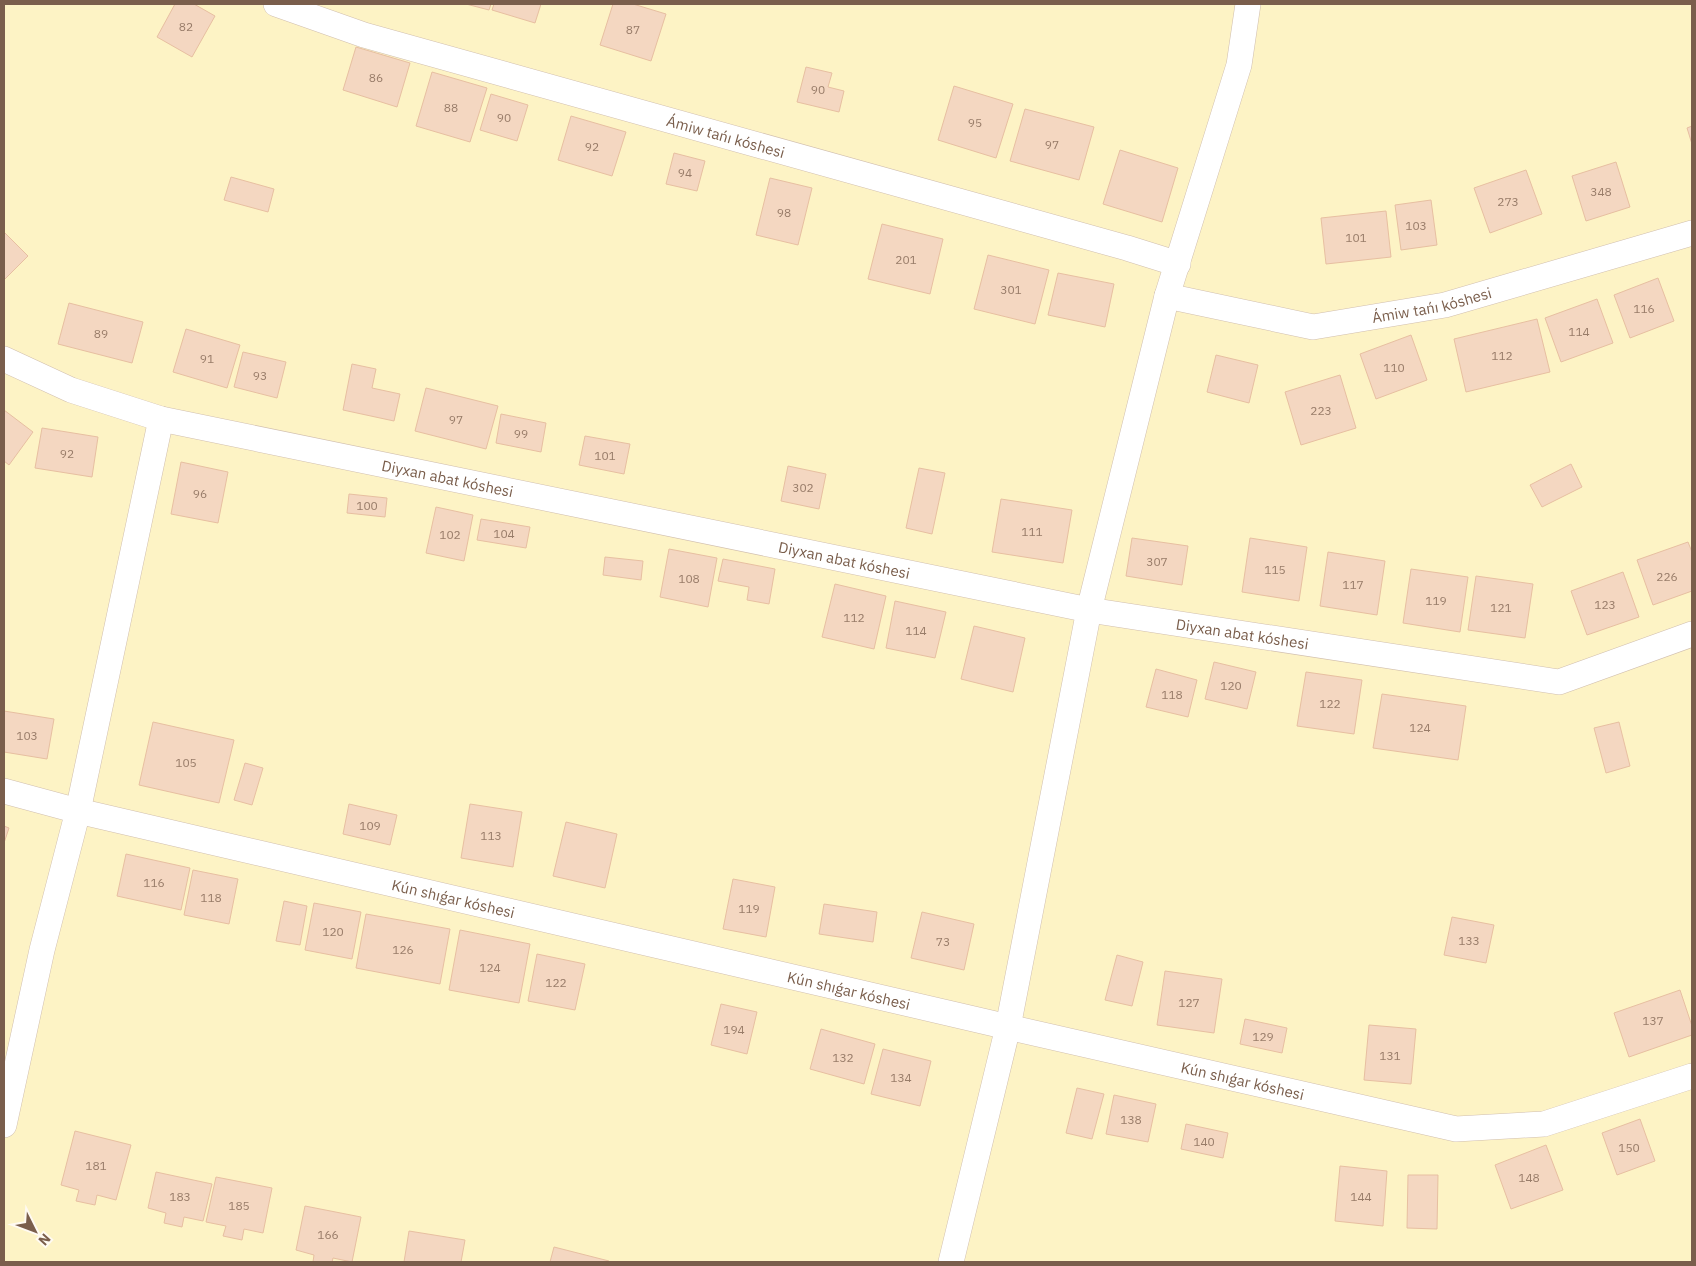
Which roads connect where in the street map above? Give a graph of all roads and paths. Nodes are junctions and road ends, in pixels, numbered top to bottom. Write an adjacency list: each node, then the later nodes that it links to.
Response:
1 (276, 4): 4 (street, Ámiw tańı kóshesi)
2 (1248, 4): 4 (street)
3 (1692, 233): 5 (street, Ámiw tańı kóshesi)
4 (1178, 264): 5 (street)
5 (1167, 296): 8 (street)
6 (4, 359): 7 (street, Diyxan abat kóshesi)
7 (161, 419): 8 (street, Diyxan abat kóshesi); 11 (street)
8 (1089, 610): 9 (street, Diyxan abat kóshesi); 12 (street)
9 (1692, 634)
10 (4, 791): 11 (street, Kún shıǵar kóshesi)
11 (78, 810): 12 (street, Kún shıǵar kóshesi); 14 (street)
12 (1008, 1027): 13 (street, Kún shıǵar kóshesi); 15 (street)
13 (1692, 1076)
14 (4, 1125)
15 (951, 1262)

